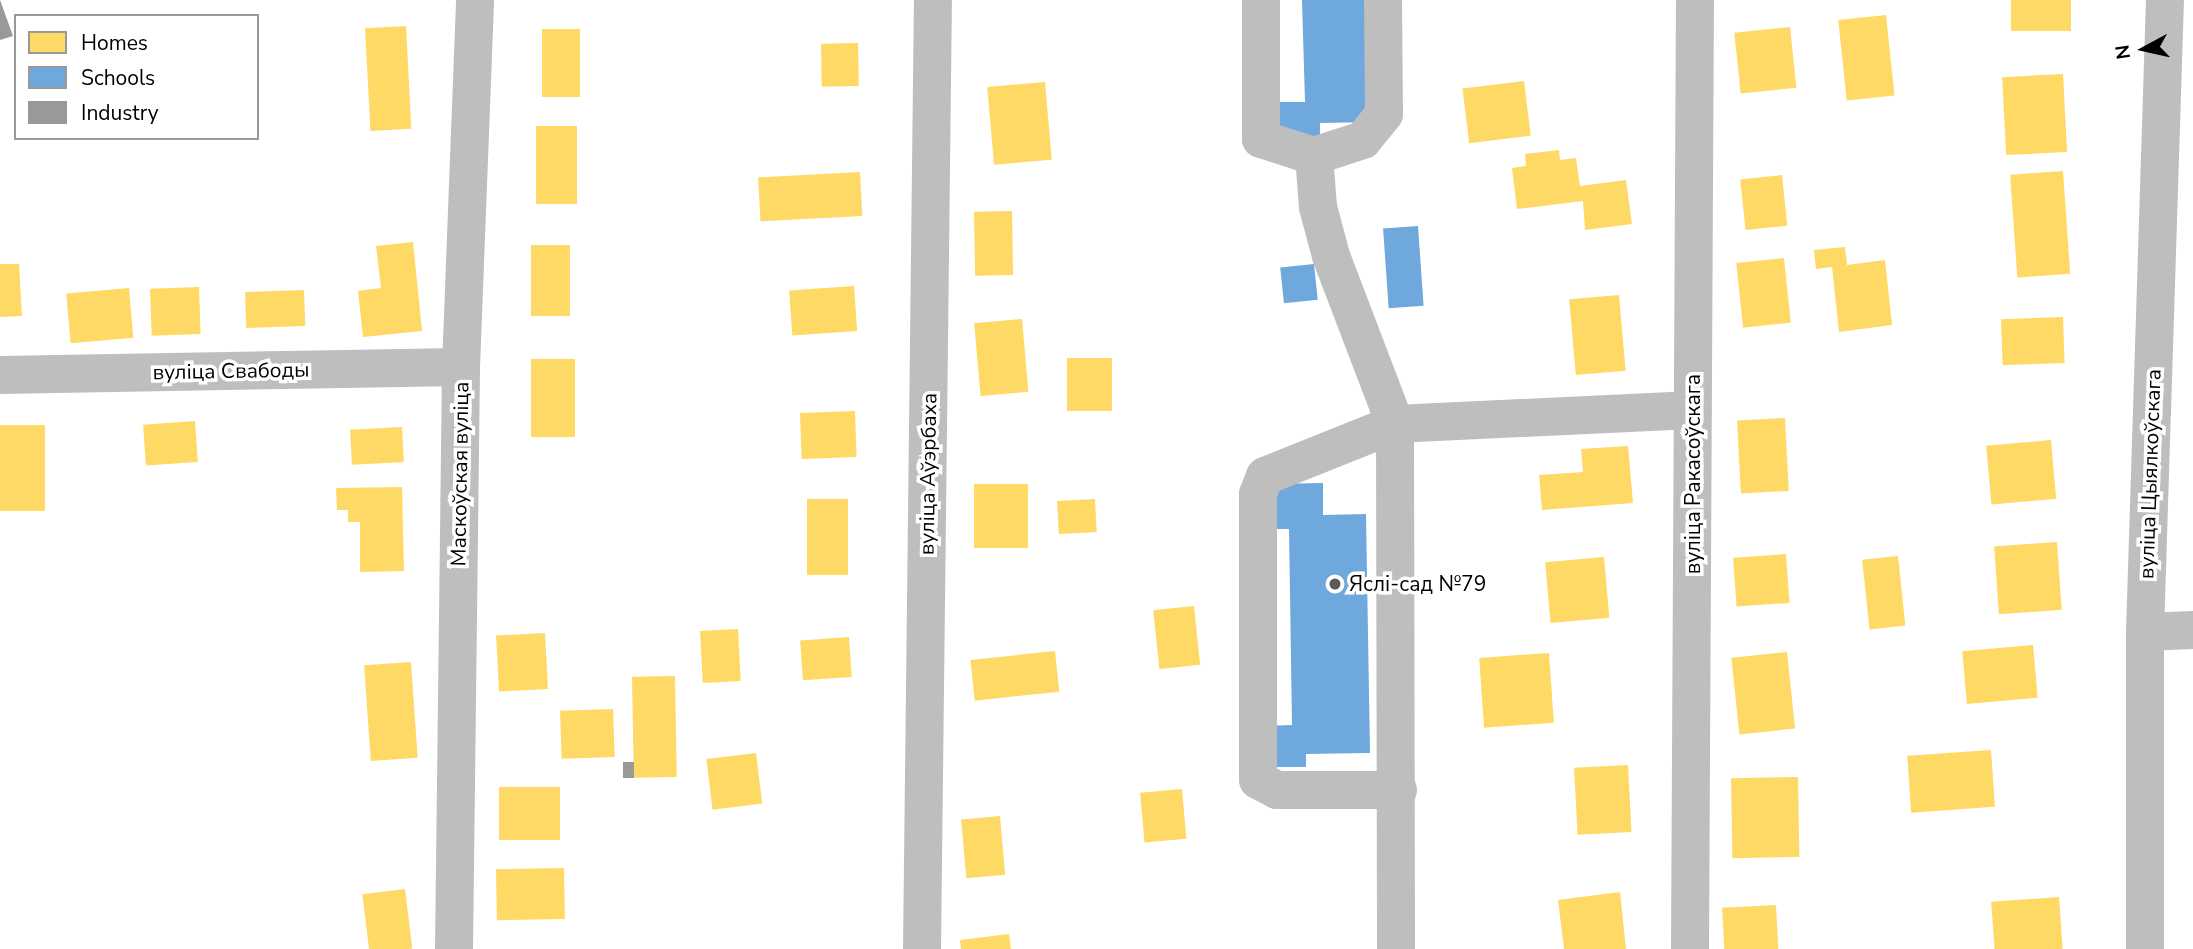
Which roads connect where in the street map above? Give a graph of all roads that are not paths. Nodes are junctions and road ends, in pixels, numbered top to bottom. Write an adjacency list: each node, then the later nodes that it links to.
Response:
1 (475, 0): 9 (street, Маскоўская вуліца)
2 (933, 0): 17 (street, вуліца Аўэрбаха)
3 (1261, 0): 8 (street)
4 (1383, 0): 8 (street)
5 (1695, 0): 11 (street, вуліца Ракасоўскага)
6 (2165, 0): 7 (street, вуліца Цыялкоўскага)
7 (2178, 132): 14 (street, вуліца Цыялкоўскага)
8 (1314, 156): 12 (street)
9 (461, 367): 10 (street, вуліца Свабоды); 16 (street, Маскоўская вуліца)
10 (0, 375)
11 (1693, 410): 12 (street); 19 (street, вуліца Ракасоўскага)
12 (1395, 424): 15 (street); 15 (street)
13 (2193, 630): 14 (street)
14 (2145, 632): 20 (street, вуліца Цыялкоўскага)
15 (1398, 790): 18 (street)
16 (454, 949)
17 (922, 949)
18 (1396, 949)
19 (1690, 949)
20 (2145, 949)

